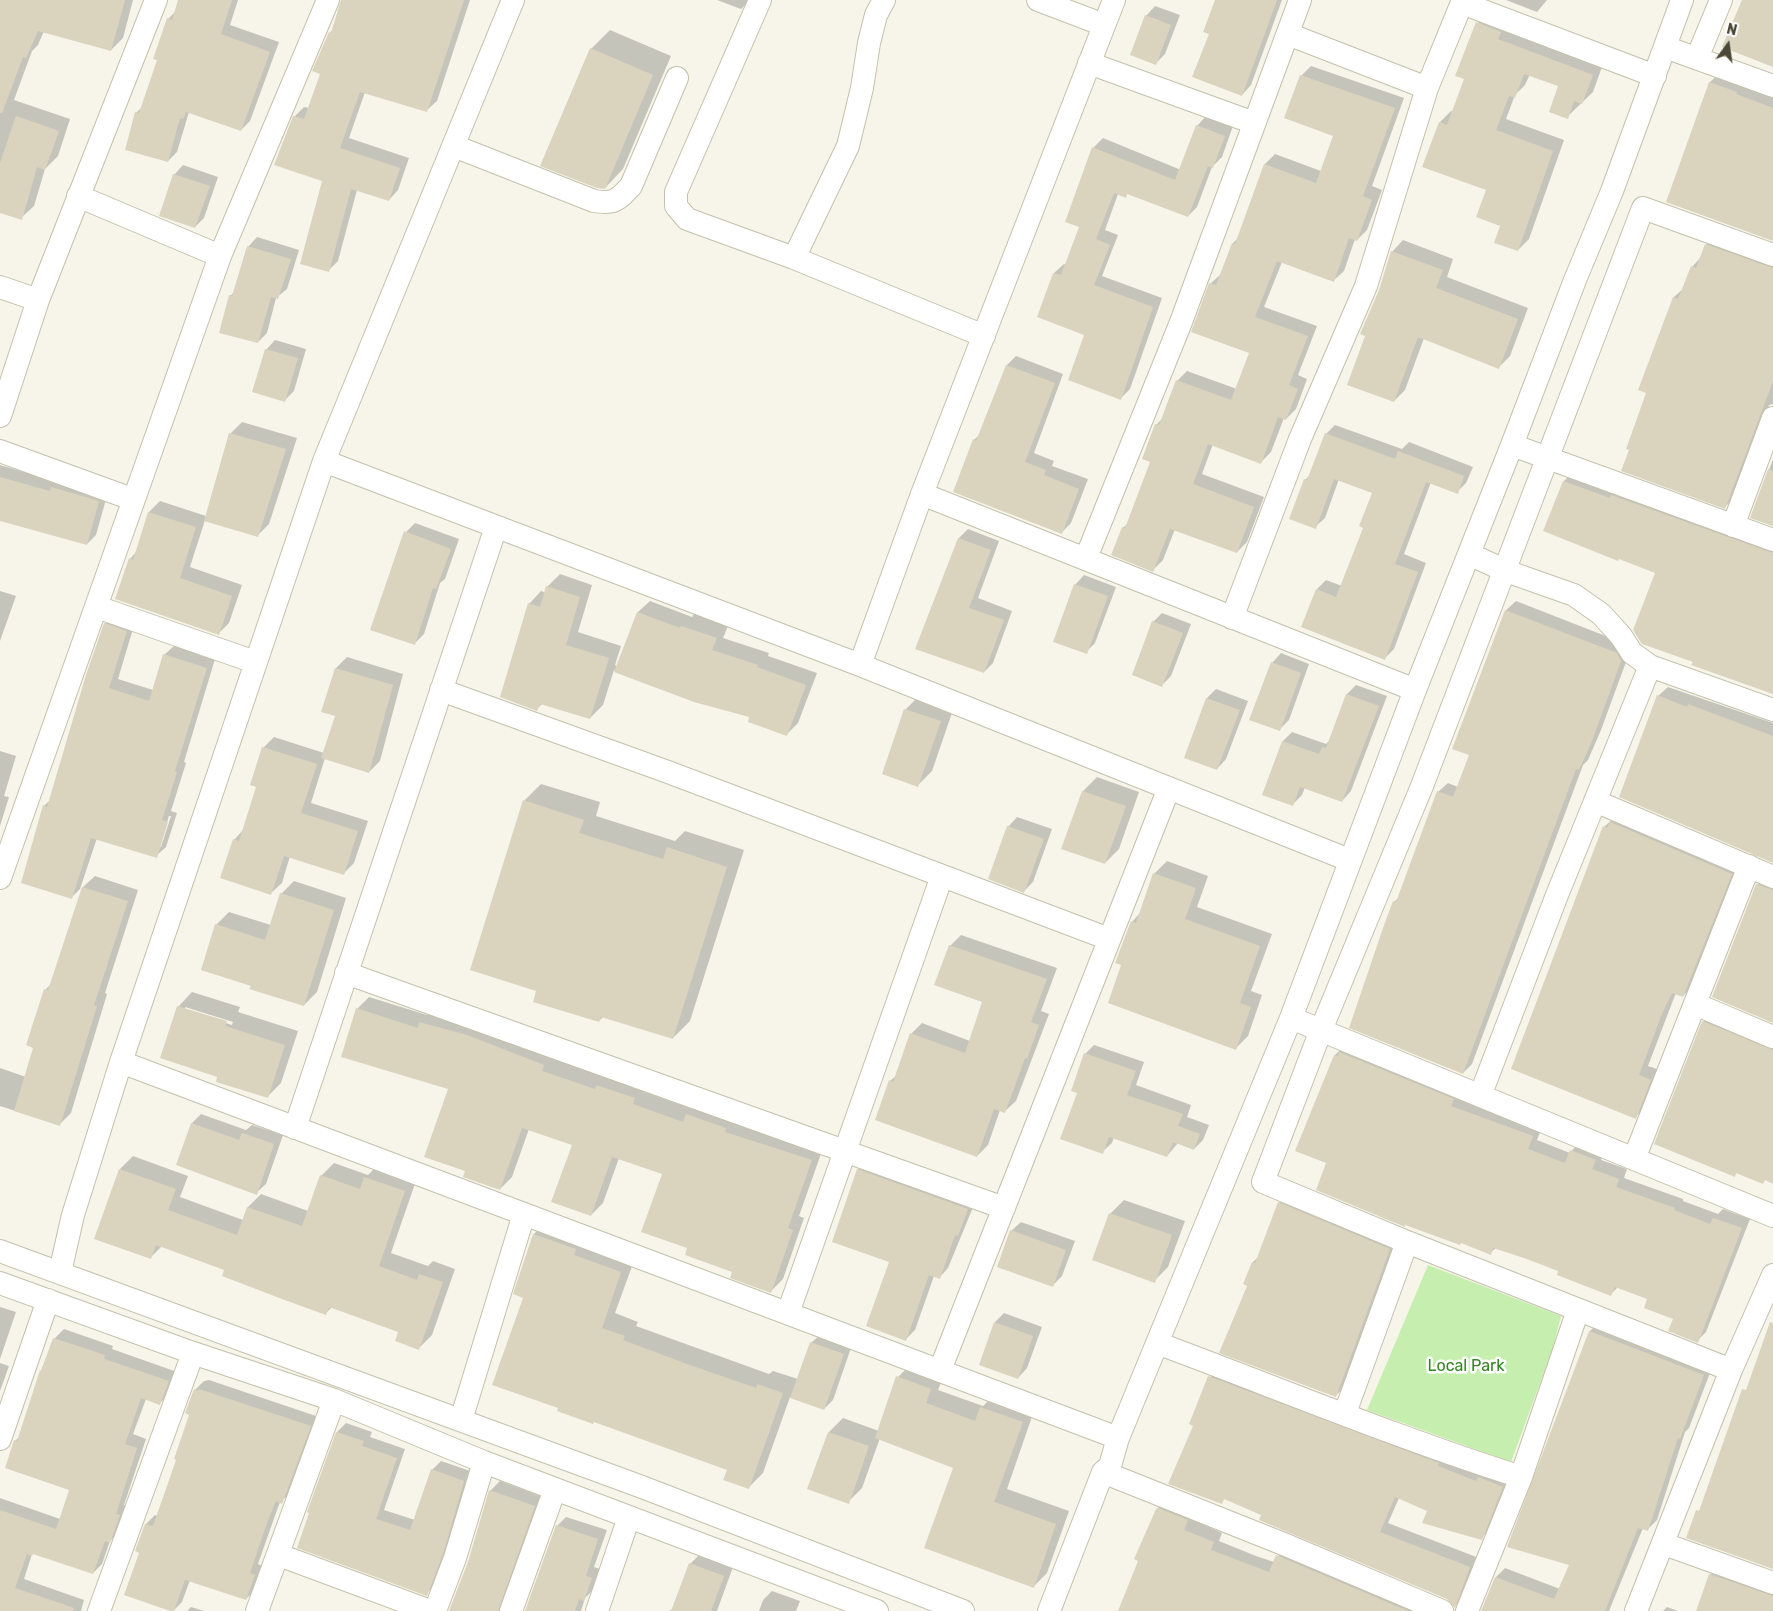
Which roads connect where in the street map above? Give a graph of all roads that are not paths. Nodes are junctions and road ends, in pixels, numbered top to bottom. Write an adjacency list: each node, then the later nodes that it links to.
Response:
1 (156, 0): 23 (street)
2 (328, 0): 25 (street)
3 (513, 0): 22 (street)
4 (760, 0): 26 (street)
5 (884, 0): 26 (street)
6 (1038, 0): 12 (street)
7 (1114, 0): 12 (street)
8 (1300, 0): 13 (street)
9 (1682, 0): 14 (street)
10 (1720, 0): 15 (street)
11 (1463, 2): 17 (street); 20 (street)
12 (1104, 25): 16 (street)
13 (1288, 34): 20 (street); 21 (street)
14 (1665, 47): 15 (street); 17 (street)
15 (1697, 58): 19 (street)
16 (1089, 63): 21 (street); 29 (street)
17 (1655, 76): 32 (street)
18 (677, 78): 22 (street)
19 (1773, 86)
20 (1427, 88): 45 (street)
21 (1254, 123): 42 (street)
22 (454, 146): 35 (street)
23 (78, 196): 25 (street); 28 (street)
24 (1773, 255): 34 (street)
25 (220, 256): 37 (street)
26 (794, 258): 29 (street)
27 (0, 287): 28 (street)
28 (38, 300): 30 (street)
29 (984, 336): 36 (street)
30 (0, 416)
31 (1773, 418): 38 (street)
32 (1512, 445): 34 (street); 41 (street)
33 (0, 451): 37 (street)
34 (1549, 458): 38 (street); 43 (street)
35 (324, 461): 39 (street); 46 (street)
36 (922, 494): 42 (street); 47 (street)
37 (132, 499): 44 (street)
38 (1734, 526): 40 (street)
39 (496, 527): 47 (street); 49 (street)
40 (1773, 540)
41 (1469, 554): 43 (street); 50 (street)
42 (1086, 558): 45 (street)
43 (1506, 571): 48 (street); 63 (street)
44 (97, 607): 46 (street); 58 (street)
45 (1232, 618): 50 (street)
46 (256, 662): 65 (street)
47 (860, 664): 52 (street)
48 (1650, 666): 51 (street); 53 (street)
49 (441, 690): 56 (street); 60 (street)
50 (1414, 690): 54 (street)
51 (1773, 710)
52 (1169, 788): 54 (street); 59 (street)
53 (1595, 801): 55 (street); 66 (street)
54 (1348, 860): 62 (street)
55 (1748, 866): 57 (street); 61 (street)
56 (942, 876): 59 (street); 68 (street)
57 (1773, 877)
58 (0, 878)
59 (1109, 939): 70 (street)
60 (346, 974): 67 (street); 68 (street)
61 (1695, 1004): 64 (street); 69 (street)
62 (1291, 1018): 63 (street); 83 (street)
63 (1321, 1030): 66 (street); 73 (street)
64 (1773, 1037)
65 (121, 1062): 67 (street); 75 (street)
66 (1480, 1096): 69 (street)
67 (294, 1128): 71 (street)
68 (845, 1151): 70 (street); 81 (street)
69 (1634, 1159): 72 (street)
70 (1004, 1208): 85 (street)
71 (524, 1214): 81 (street); 89 (street)
72 (1773, 1216)
73 (1407, 1242): 80 (street); 88 (street)
74 (0, 1251): 75 (street)
75 (60, 1272): 78 (street)
76 (1773, 1275): 86 (street)
77 (0, 1283): 79 (street)
78 (114, 1292): 82 (street); 89 (street)
79 (48, 1300): 82 (street); 91 (street)
80 (1578, 1310): 86 (street); 95 (street)
81 (788, 1313): 85 (street)
82 (104, 1320): 84 (street)
83 (1157, 1343): 88 (street); 90 (street)
84 (193, 1353): 87 (street); 101 (street)
85 (940, 1370): 90 (street)
86 (1731, 1370): 98 (street)
87 (334, 1400): 92 (street); 99 (street)
88 (1345, 1413): 95 (street)
89 (461, 1420): 93 (street)
90 (1118, 1438): 94 (street)
91 (0, 1439)
92 (484, 1462): 96 (street); 104 (street)
93 (576, 1463): 96 (street); 108 (street)
94 (1103, 1472): 109 (street); 110 (street)
95 (1521, 1477): 111 (street)
96 (560, 1491): 97 (street); 105 (street)
97 (629, 1518): 106 (street); 107 (street)
98 (1664, 1544): 100 (street); 112 (street)
99 (279, 1555): 102 (street); 103 (street)
100 (1773, 1583)
101 (99, 1611)
102 (257, 1611)
103 (430, 1611)
104 (435, 1611)
105 (511, 1611)
106 (597, 1611)
107 (878, 1611)
108 (963, 1611)
109 (1049, 1611)
110 (1442, 1611)
111 (1467, 1611)
112 (1636, 1611)

